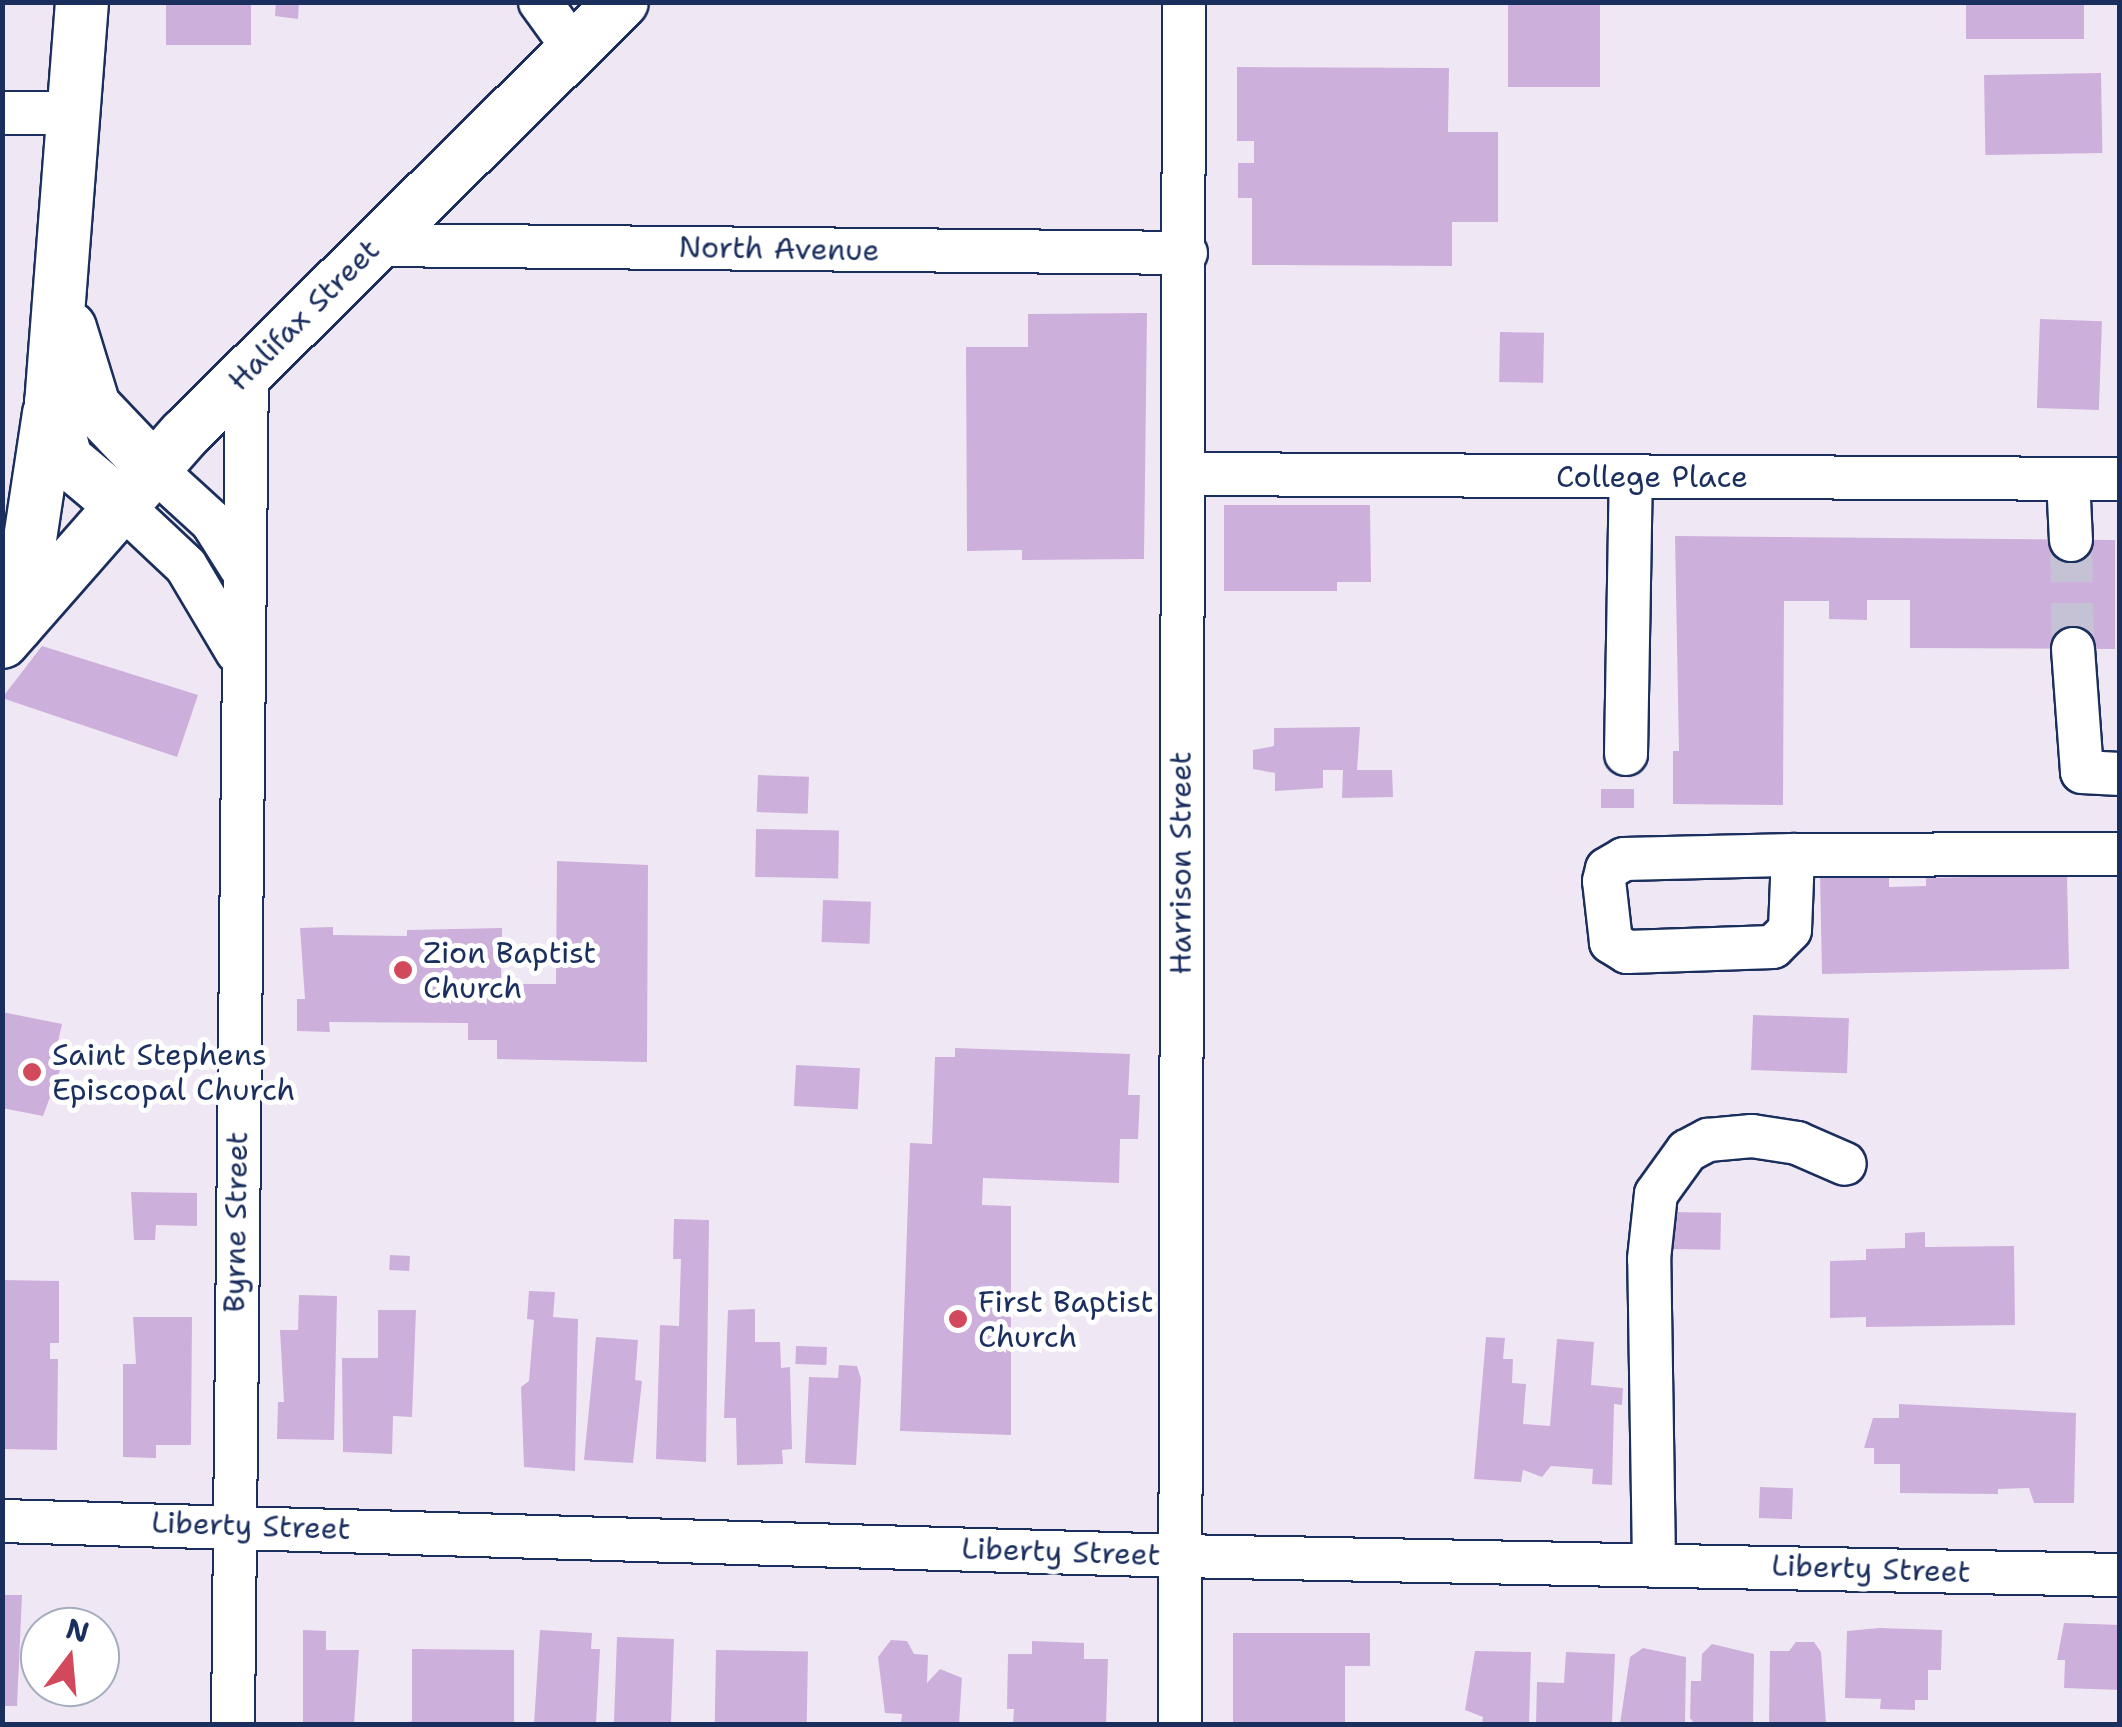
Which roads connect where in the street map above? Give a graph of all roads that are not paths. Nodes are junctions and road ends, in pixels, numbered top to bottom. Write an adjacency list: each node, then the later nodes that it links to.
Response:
1 (82, 2): 7 (main road)
2 (540, 2): 5 (street)
3 (622, 2): 5 (main road, Halifax Street)
4 (1184, 2): 9 (street, Harrison Street)
5 (574, 49): 8 (main road, Halifax Street)
6 (2, 113): 7 (street)
7 (76, 113): 10 (main road)
8 (373, 246): 9 (street, North Avenue); 11 (main road, Halifax Street)
9 (1186, 253): 13 (street, Harrison Street)
10 (63, 300): 12 (main road); 17 (main road)
11 (247, 370): 17 (main road, Halifax Street); 19 (street, Byrne Street)
12 (51, 402): 17 (main road); 20 (main road)
13 (1184, 474): 14 (street, College Place); 30 (street, Harrison Street)
14 (1631, 476): 15 (street, College Place); 23 (street)
15 (2068, 479): 16 (street, College Place); 18 (street)
16 (2120, 479)
17 (137, 487): 19 (street); 20 (main road, Halifax Street); 22 (street, Byrne Street)
18 (2071, 540)
19 (241, 568): 22 (street, Byrne Street)
20 (10, 634)
21 (2073, 649): 24 (street)
22 (240, 659): 29 (street, Byrne Street)
23 (1626, 754)
24 (2120, 774)
25 (2120, 854): 26 (street)
26 (1793, 855)
27 (1846, 1164): 31 (street)
28 (2, 1521): 29 (street, Liberty Street)
29 (233, 1524): 30 (street, Liberty Street); 33 (street, Byrne Street)
30 (1180, 1556): 31 (street, Liberty Street); 34 (street, Harrison Street)
31 (1654, 1562): 32 (street, Liberty Street)
32 (2120, 1575)
33 (233, 1724)
34 (1180, 1724)

